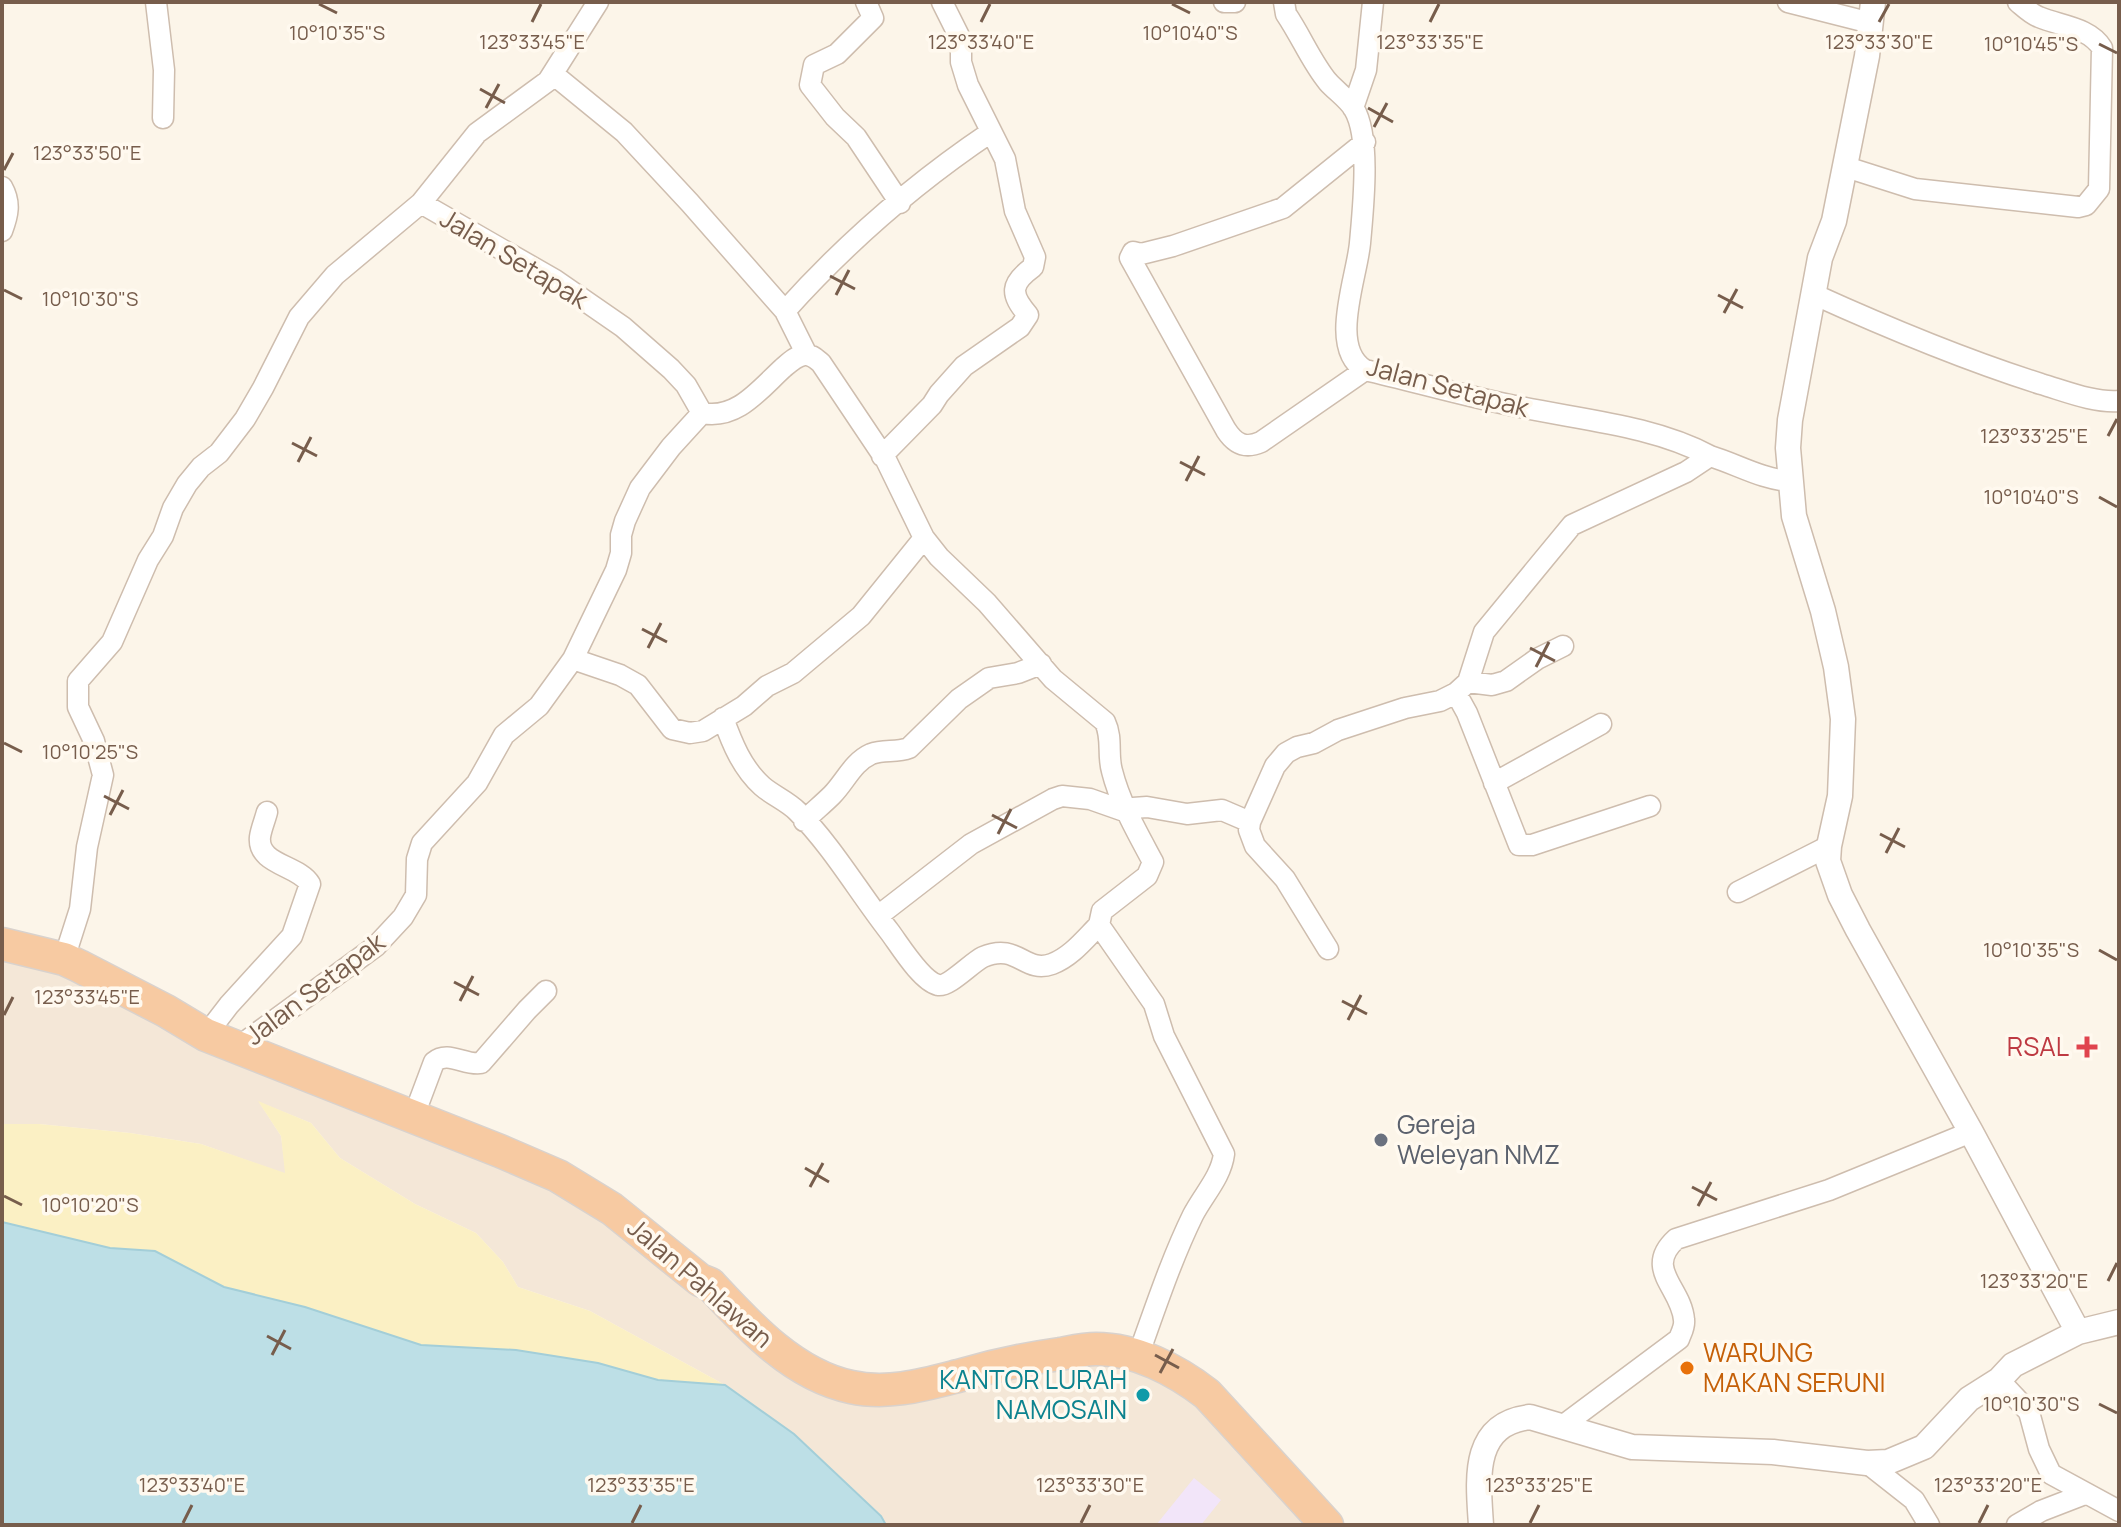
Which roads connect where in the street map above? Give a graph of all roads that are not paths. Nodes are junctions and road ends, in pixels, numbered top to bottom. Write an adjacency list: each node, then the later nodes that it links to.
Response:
1 (156, 2): 14 (street)
2 (598, 2): 12 (street, Jalan Setapak)
3 (866, 2): 20 (street)
4 (942, 2): 15 (street)
5 (1224, 2): 6 (street)
6 (1235, 2)
7 (1284, 2): 13 (street, Jalan Setapak)
8 (1373, 2): 13 (street)
9 (1788, 2): 11 (street)
10 (2018, 2): 17 (street)
11 (1872, 13): 17 (street)
12 (553, 74): 19 (street, Jalan Setapak); 23 (street)
13 (1353, 108): 16 (street, Jalan Setapak)
14 (163, 118)
15 (991, 132): 20 (street); 28 (street)
16 (1365, 142): 25 (street, Jalan Setapak); 25 (street)
17 (1846, 167): 22 (street)
18 (2, 187): 21 (street)
19 (421, 203): 27 (street, Jalan Setapak); 50 (street)
20 (900, 203): 23 (street)
21 (2, 231)
22 (1813, 294): 26 (street); 30 (street)
23 (785, 311): 24 (street)
24 (807, 355): 27 (street); 28 (street)
25 (1365, 370): 29 (street, Jalan Setapak)
26 (2119, 401)
27 (702, 413): 33 (street, Jalan Setapak)
28 (882, 456): 31 (street)
29 (1710, 456): 30 (street, Jalan Setapak); 35 (street)
30 (1790, 481): 44 (street)
31 (924, 538): 34 (street); 36 (street)
32 (1563, 646): 35 (street)
33 (573, 659): 36 (street); 53 (street, Jalan Setapak)
34 (1041, 664): 41 (street); 42 (street)
35 (1462, 688): 38 (street); 43 (street)
36 (723, 718): 42 (street)
37 (1601, 724): 38 (street)
38 (1494, 783): 39 (street)
39 (1650, 806)
40 (267, 812): 52 (street)
41 (1127, 812): 43 (street); 46 (street); 47 (street)
42 (804, 821): 46 (street)
43 (1250, 822): 49 (street)
44 (1829, 846): 45 (street); 55 (street)
45 (1738, 892)
46 (878, 916): 47 (street)
47 (1099, 925): 58 (street)
48 (2, 944): 50 (highway, Jalan Pahlawan)
49 (1328, 949)
50 (64, 959): 52 (highway, Jalan Pahlawan)
51 (546, 991): 54 (street)
52 (206, 1035): 53 (highway, Jalan Pahlawan)
53 (238, 1047): 54 (highway, Jalan Pahlawan)
54 (413, 1118): 58 (highway, Jalan Pahlawan)
55 (1971, 1132): 57 (street); 60 (street)
56 (2119, 1322): 57 (street)
57 (2078, 1332): 59 (street)
58 (1138, 1356): 64 (highway, Jalan Pahlawan)
59 (1999, 1380): 61 (street); 62 (street)
60 (1561, 1427): 61 (street); 65 (street)
61 (1867, 1463): 66 (street)
62 (2085, 1494): 63 (street); 67 (street)
63 (2119, 1511)
64 (1327, 1525)
65 (1481, 1525)
66 (1929, 1525)
67 (2017, 1525)

